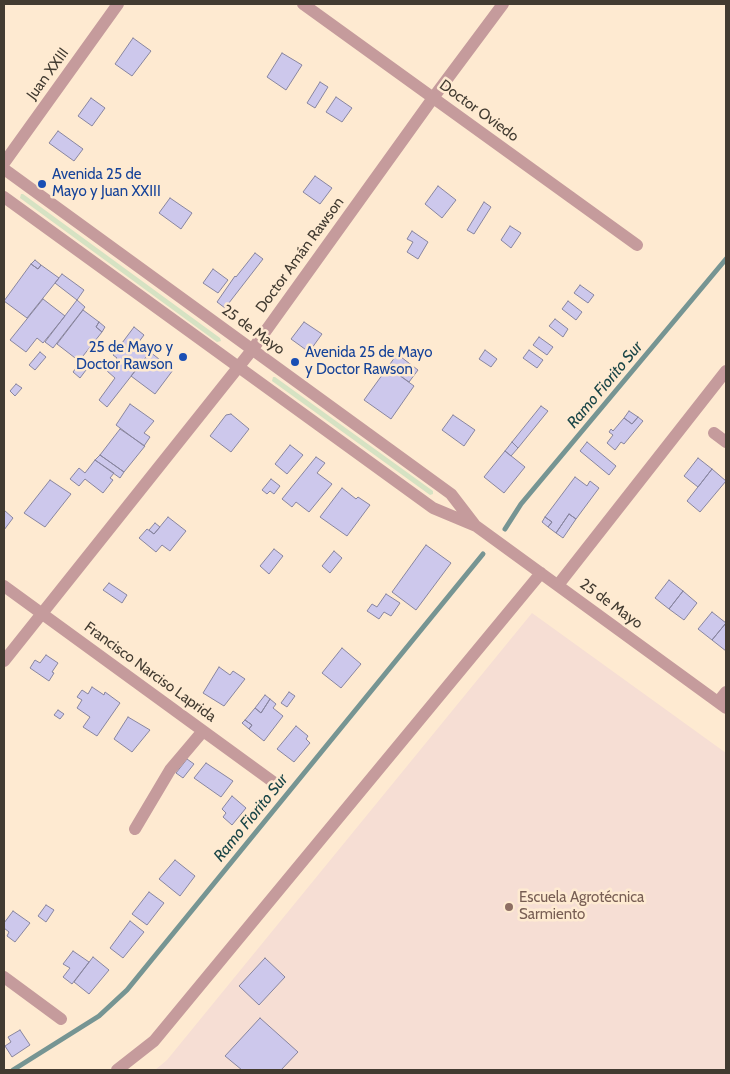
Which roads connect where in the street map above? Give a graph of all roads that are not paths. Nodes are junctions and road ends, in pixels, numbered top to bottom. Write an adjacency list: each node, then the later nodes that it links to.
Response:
1 (118, 4): 5 (street, Juan XXIII)
2 (303, 4): 4 (street, Doctor Oviedo)
3 (503, 4): 4 (street, Doctor Amán Rawson)
4 (433, 98): 8 (street, Doctor Oviedo); 9 (street, Doctor Amán Rawson)
5 (4, 163)
6 (4, 169): 9 (street, 25 de Mayo)
7 (4, 197): 10 (street, 25 de Mayo)
8 (637, 245)
9 (252, 350): 10 (street, Doctor Amán Rawson); 14 (street, 25 de Mayo)
10 (239, 367): 14 (street, 25 de Mayo); 18 (street, Doctor Amán Rawson)
11 (726, 372): 17 (street)
12 (714, 434): 13 (street)
13 (726, 442)
14 (476, 526): 15 (street, 25 de Mayo)
15 (541, 573): 17 (street, 25 de Mayo); 26 (street)
16 (4, 586): 18 (street, Francisco Narciso Laprida)
17 (558, 586): 20 (street, 25 de Mayo)
18 (42, 613): 19 (street, Doctor Amán Rawson); 21 (street, Francisco Narciso Laprida)
19 (4, 662)
20 (724, 701)
21 (203, 731): 22 (street, Francisco Narciso Laprida); 23 (street)
22 (276, 784)
23 (135, 829)
24 (4, 977): 25 (street)
25 (61, 1019)
26 (117, 1070)

